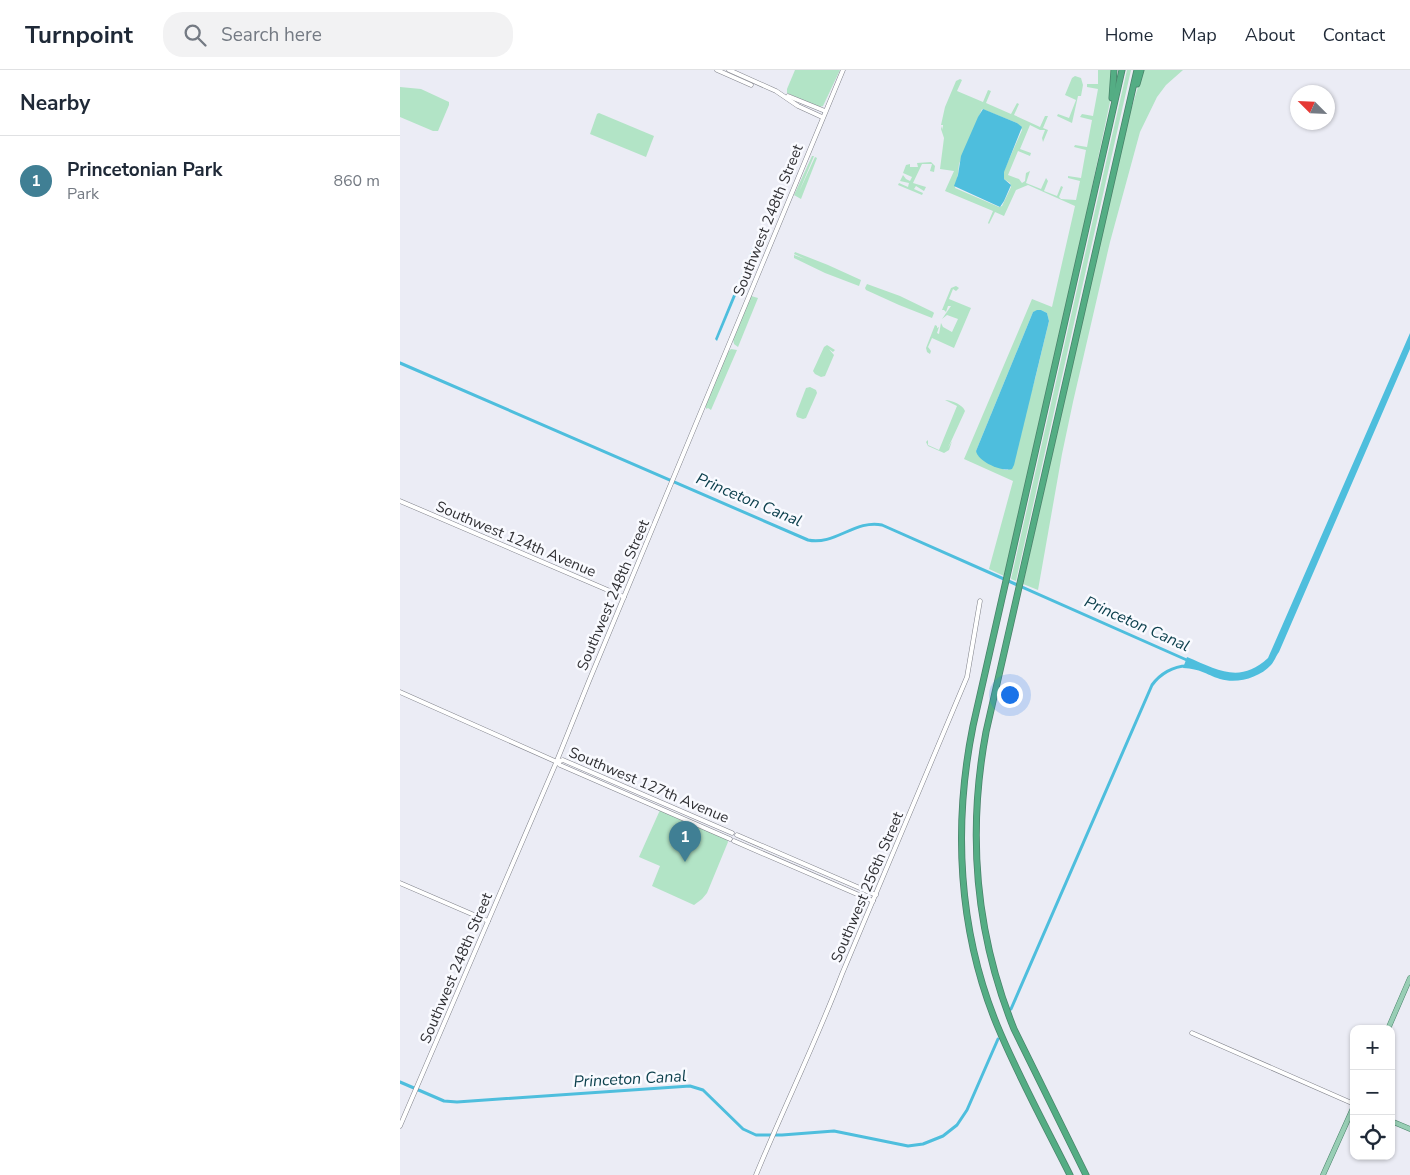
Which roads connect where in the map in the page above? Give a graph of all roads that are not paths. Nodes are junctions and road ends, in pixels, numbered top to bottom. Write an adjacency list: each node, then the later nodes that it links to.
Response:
1 (729, 70): 9 (street)
2 (843, 70): 10 (street, Southwest 248th Street)
3 (1114, 70): 13 (highway)
4 (1122, 70): 13 (highway)
5 (1136, 70): 12 (highway)
6 (1141, 70): 12 (highway)
7 (719, 71): 8 (street)
8 (751, 85)
9 (783, 95): 10 (street); 11 (street)
10 (825, 111): 11 (street, Southwest 248th Street)
11 (822, 117): 15 (street, Southwest 248th Street)
12 (1126, 117): 38 (highway)
13 (1096, 186): 37 (highway)
14 (400, 501): 15 (street, Southwest 124th Avenue)
15 (624, 597): 18 (street, Southwest 248th Street)
16 (980, 601): 25 (street, Southwest 256th Street)
17 (400, 692): 18 (street, Southwest 127th Avenue)
18 (557, 762): 19 (street, Southwest 127th Avenue); 20 (street, Southwest 127th Avenue); 27 (street, Southwest 248th Street)
19 (693, 817): 20 (street); 21 (street, Southwest 127th Avenue)
20 (691, 822): 23 (street, Southwest 127th Avenue)
21 (732, 833): 22 (street, Southwest 127th Avenue); 23 (street)
22 (737, 835): 23 (street); 25 (street, Southwest 127th Avenue)
23 (732, 840): 26 (street, Southwest 127th Avenue)
24 (400, 884): 27 (street)
25 (876, 895): 26 (street, Southwest 256th Street)
26 (874, 901): 36 (street, Southwest 256th Street)
27 (488, 922): 34 (street, Southwest 248th Street)
28 (1410, 978): 29 (main road)
29 (1390, 1025)
30 (1192, 1032): 31 (street)
31 (1350, 1103)
32 (1350, 1114): 39 (main road)
33 (1395, 1123): 35 (main road)
34 (400, 1126)
35 (1410, 1129)
36 (756, 1175)
37 (1070, 1175)
38 (1086, 1175)
39 (1323, 1175)

